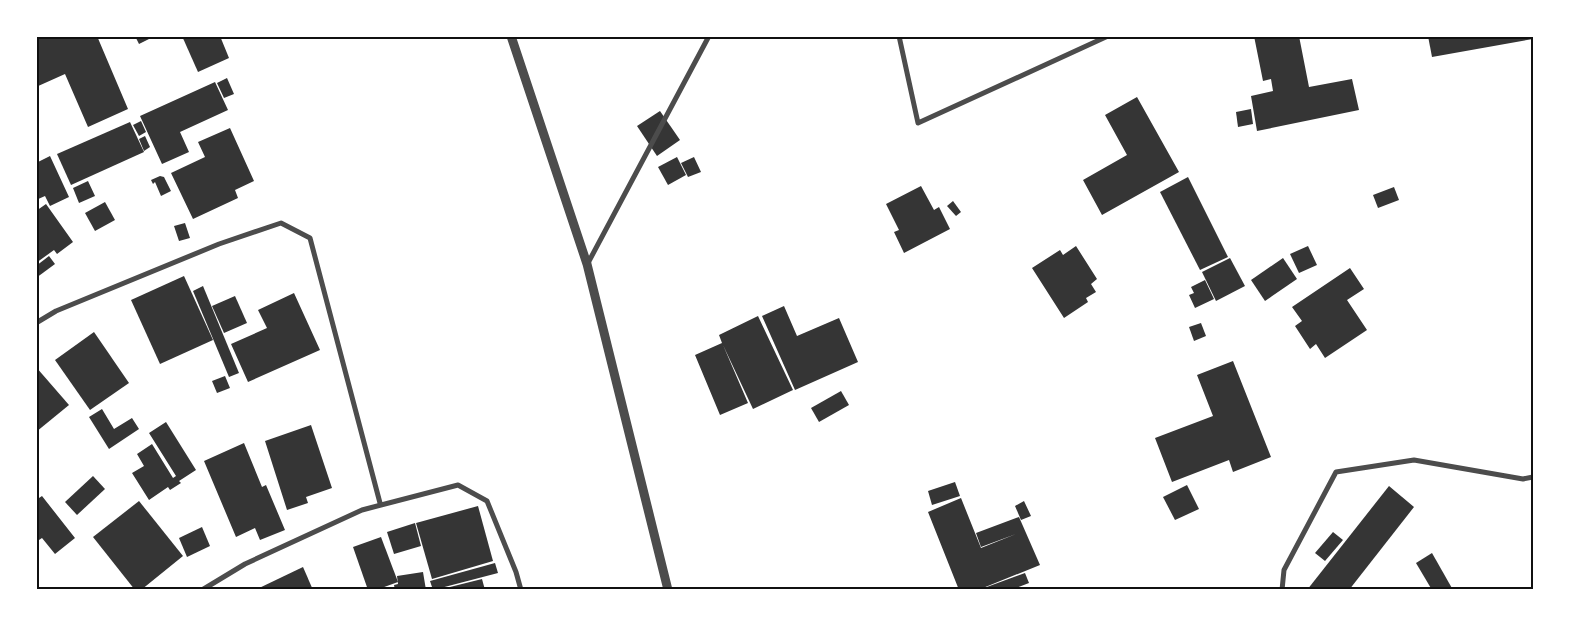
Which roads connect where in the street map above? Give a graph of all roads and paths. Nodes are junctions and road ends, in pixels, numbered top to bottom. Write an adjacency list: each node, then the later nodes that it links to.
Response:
1 (511, 36): 5 (street)
2 (709, 36): 5 (street)
3 (899, 36): 4 (street)
4 (1108, 36)
5 (588, 264): 11 (street)
6 (36, 323): 8 (street)
7 (1533, 477): 12 (street)
8 (380, 503): 9 (street); 10 (street)
9 (202, 590)
10 (520, 590)
11 (668, 590)
12 (1282, 590)

